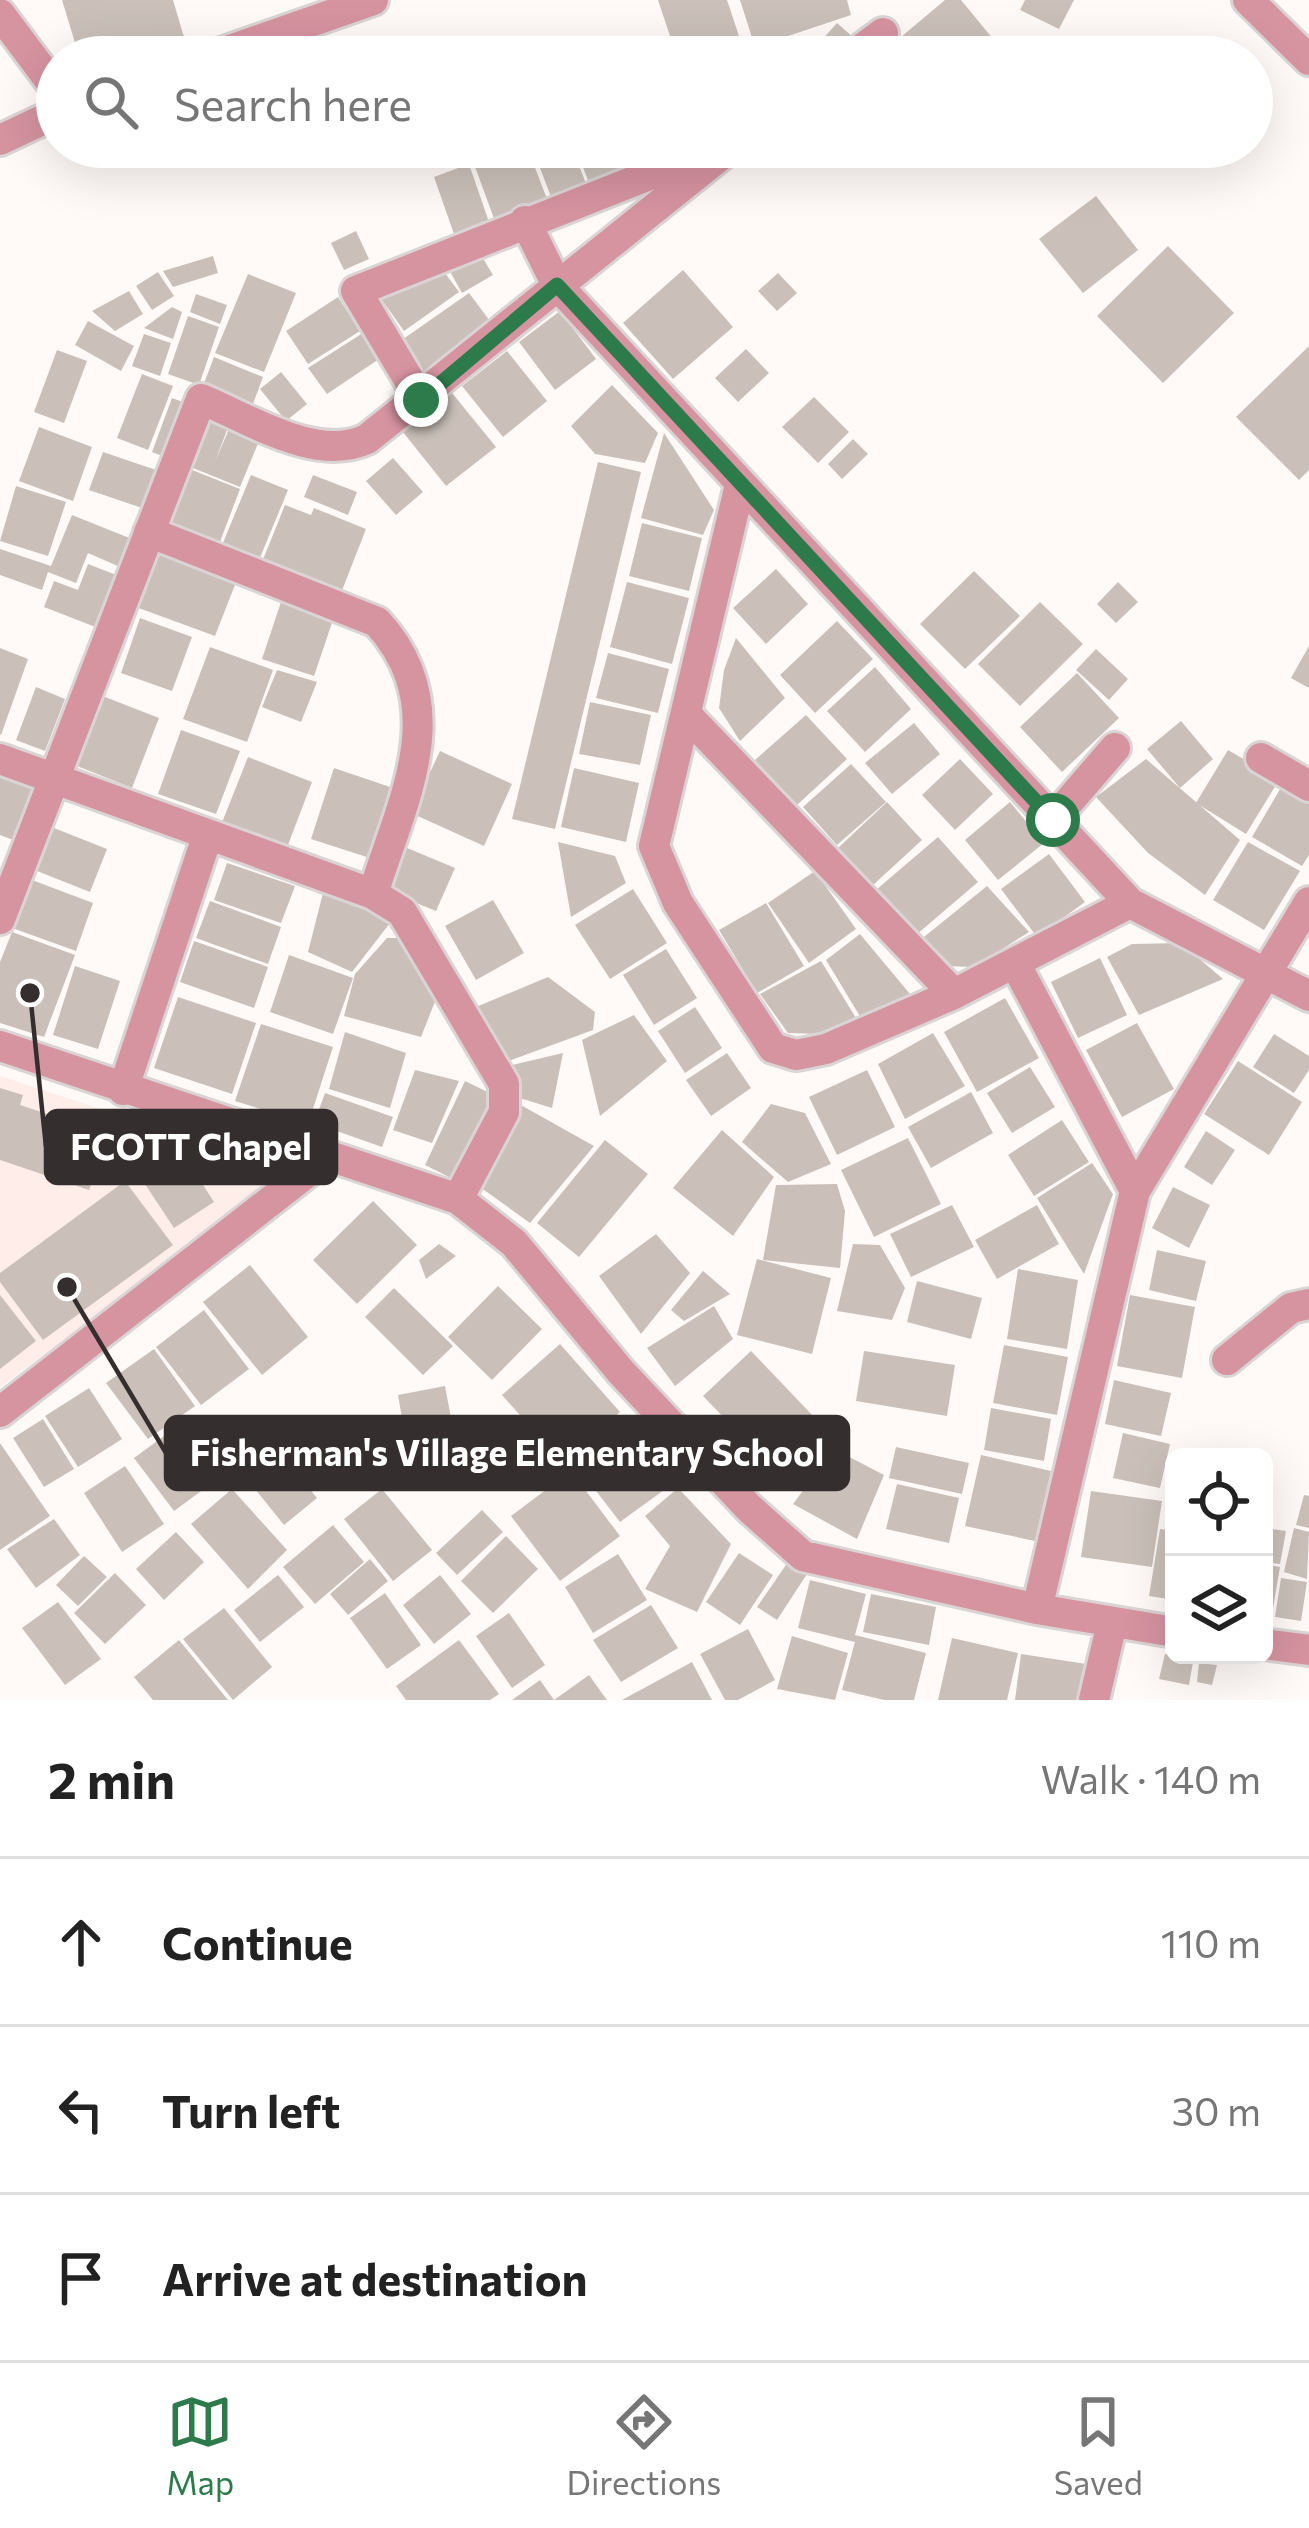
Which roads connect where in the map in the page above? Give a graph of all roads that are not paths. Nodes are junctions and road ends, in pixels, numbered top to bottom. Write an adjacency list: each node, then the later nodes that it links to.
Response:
1 (373, 0): 5 (street)
2 (1248, 0): 7 (street)
3 (0, 14): 8 (street)
4 (884, 33): 6 (street)
5 (271, 36)
6 (880, 36)
7 (1309, 60)
8 (36, 62)
9 (36, 122): 10 (street)
10 (0, 140)
11 (665, 168): 13 (street)
12 (705, 168): 14 (street)
13 (524, 221): 14 (street); 15 (street)
14 (557, 285): 15 (street); 16 (street)
15 (421, 400): 17 (street)
16 (740, 485): 18 (street); 24 (street)
17 (149, 532): 22 (street); 26 (street)
18 (686, 714): 32 (street); 32 (street)
19 (1115, 748): 24 (street)
20 (1262, 758): 23 (street)
21 (0, 759): 22 (street)
22 (49, 780): 25 (street); 29 (street)
23 (1309, 786)
24 (1053, 820): 28 (street)
25 (207, 837): 26 (street); 35 (street)
26 (373, 895): 38 (street)
27 (1309, 902): 31 (street)
28 (1130, 903): 30 (street); 31 (street)
29 (0, 919)
30 (1015, 963): 32 (street); 37 (street)
31 (1268, 971): 33 (street); 37 (street)
32 (954, 994)
33 (1309, 997)
34 (0, 1046): 35 (street)
35 (123, 1090): 36 (street)
36 (328, 1157): 38 (street); 41 (street)
37 (1136, 1190): 42 (street)
38 (458, 1199): 42 (street)
39 (1309, 1304): 40 (street)
40 (1227, 1360)
41 (0, 1412)
42 (1037, 1609): 43 (street)
43 (1112, 1623): 44 (street); 47 (street)
44 (1165, 1630)
45 (1273, 1645): 46 (street)
46 (1309, 1650)
47 (1094, 1700)

